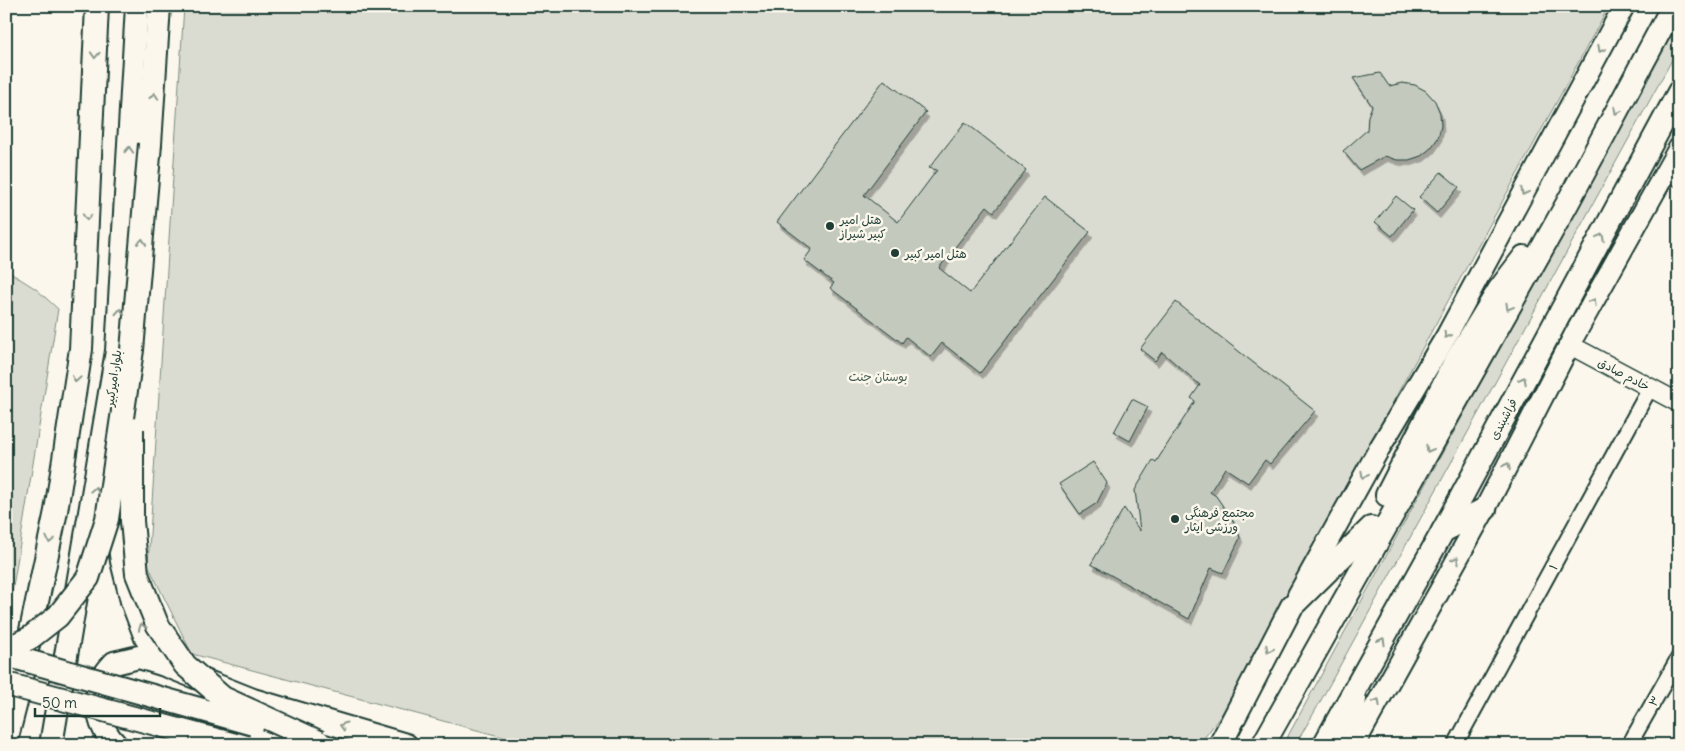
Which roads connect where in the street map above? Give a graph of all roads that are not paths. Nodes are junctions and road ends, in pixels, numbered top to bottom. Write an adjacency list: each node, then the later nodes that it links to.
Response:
1 (97, 6): 24 (main road, one-way to 24)
2 (138, 6): 12 (main road, بلوار امیرکبیر, one-way to 2)
3 (159, 6): 11 (main road, one-way to 3, bridge)
4 (1624, 6): 18 (main road, one-way to 18)
5 (1672, 6): 9 (main road, one-way to 9)
6 (1679, 92): 17 (main road, فراشبندی, one-way to 6)
7 (1679, 148): 8 (main road, فراشبندی)
8 (1672, 175): 10 (main road, فراشبندی, one-way to 8)
9 (1567, 204): 16 (main road); 33 (main road, one-way to 33)
10 (1570, 345): 13 (street, خادم صادق); 15 (main road, فراشبندی, one-way to 10)
11 (132, 350): 19 (main road, bridge); 26 (main road, bridge)
12 (115, 368): 22 (main road, one-way to 12); 27 (main road, بلوار امیرکبیر, one-way to 12)
13 (1650, 388): 14 (street, خادم صادق); 37 (street, ۱)
14 (1679, 403)
15 (1484, 509): 17 (main road); 36 (main road, فراشبندی, one-way to 15)
16 (1370, 528): 18 (main road); 32 (main road)
17 (1443, 531): 23 (main road, فراشبندی, one-way to 17)
18 (1292, 606): 31 (main road, one-way to 31)
19 (6, 649)
20 (6, 656): 26 (main road, bridge)
21 (1679, 657): 38 (street, ۳)
22 (165, 665): 28 (main road); 30 (main road, one-way to 22)
23 (1356, 688): 34 (main road, فراشبندی); 35 (main road)
24 (10, 697): 25 (main road); 29 (main road, bridge)
25 (6, 741)
26 (323, 744)
27 (51, 745)
28 (116, 745)
29 (235, 745)
30 (406, 745)
31 (1220, 745)
32 (1248, 745)
33 (1263, 745)
34 (1324, 745)
35 (1349, 745)
36 (1354, 745)
37 (1455, 745)
38 (1629, 745)

